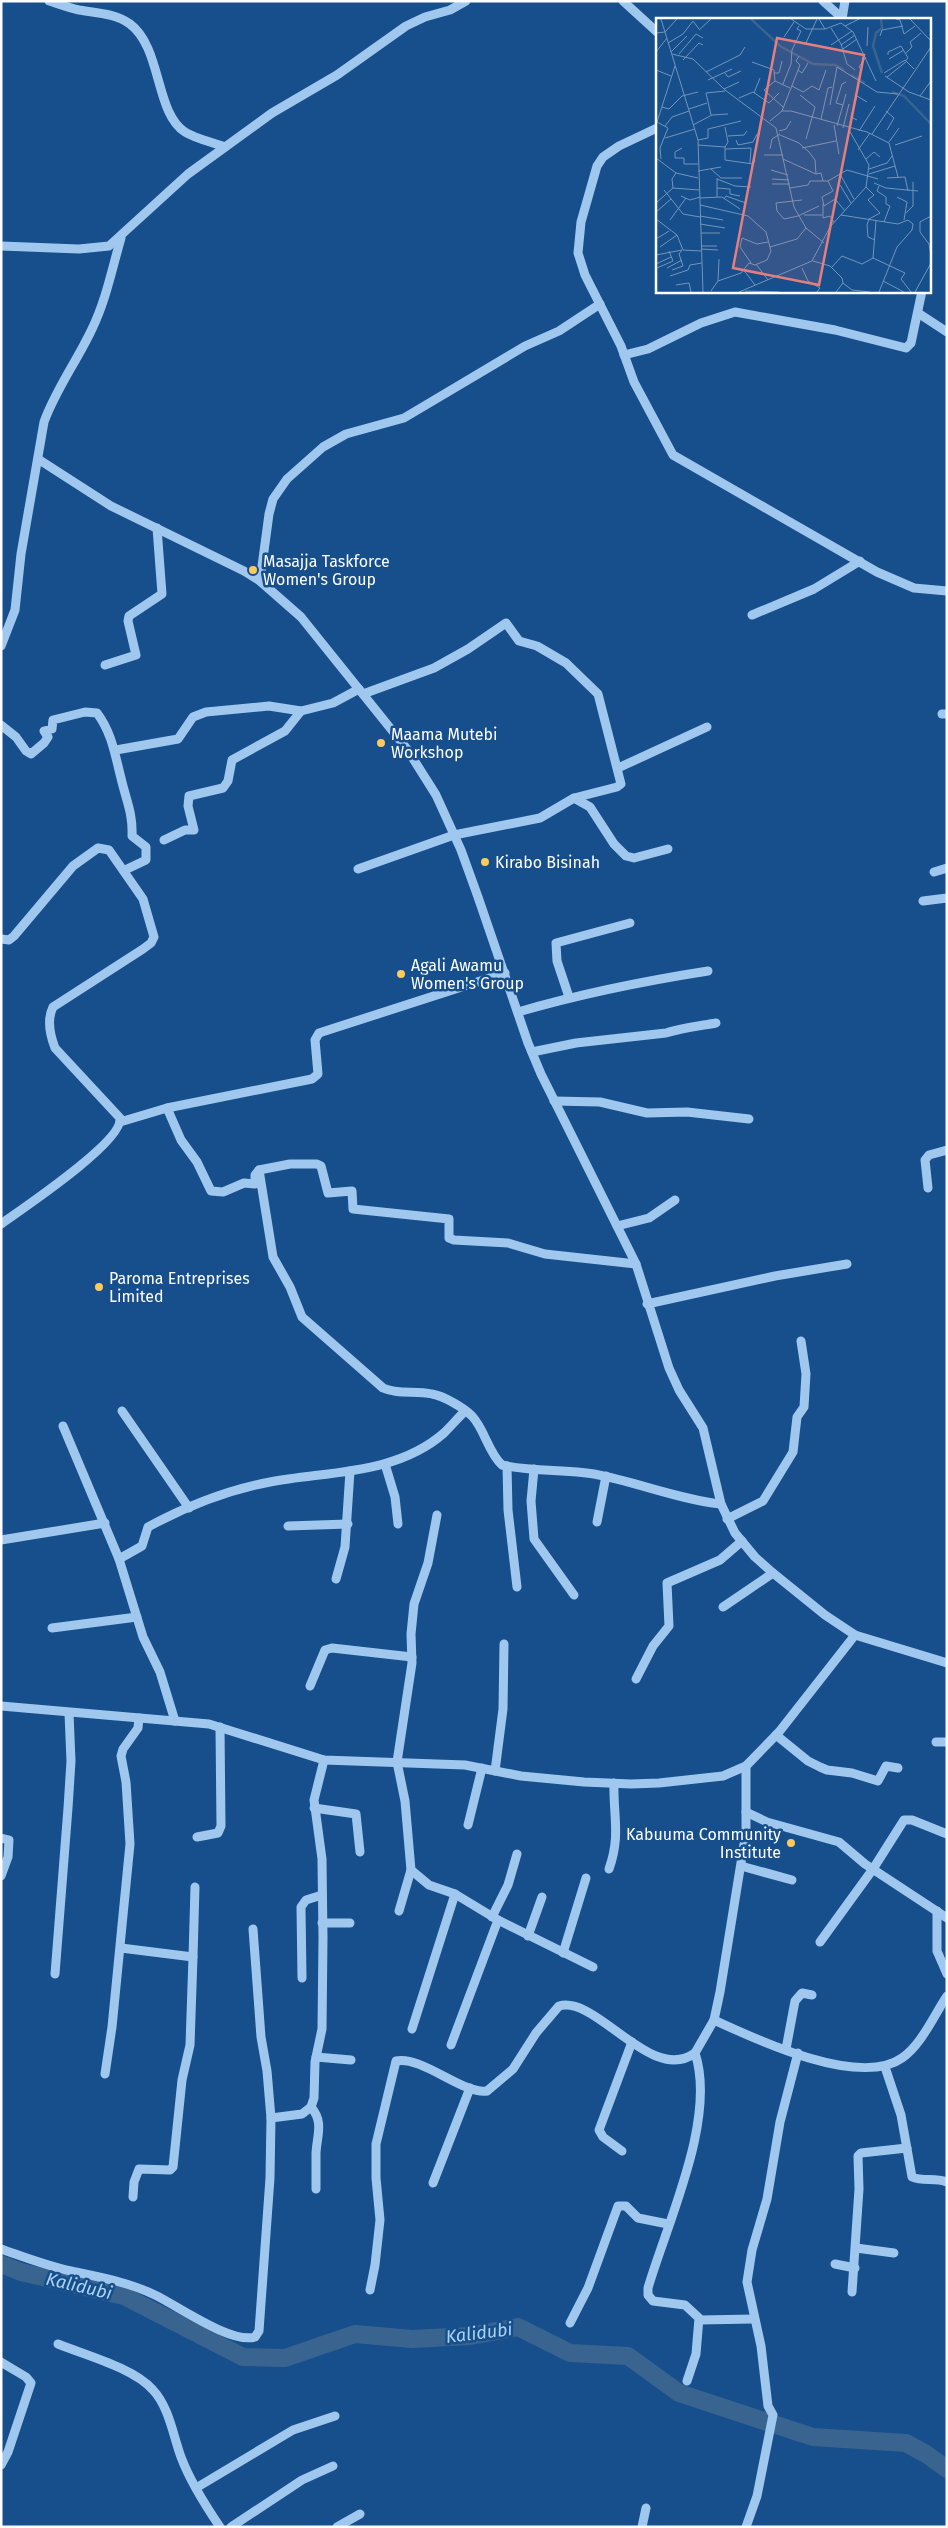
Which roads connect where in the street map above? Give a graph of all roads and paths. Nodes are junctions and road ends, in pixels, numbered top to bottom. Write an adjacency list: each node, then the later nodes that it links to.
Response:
1 (49, 1): 10 (street)
2 (466, 1): 10 (street)
3 (623, 1): 8 (street)
4 (824, 1): 6 (street)
5 (845, 1): 7 (street)
6 (841, 18)
7 (842, 18)
8 (656, 31)
9 (656, 128): 14 (street)
10 (225, 147): 11 (street)
11 (121, 238): 12 (street); 18 (street)
12 (1, 246)
13 (922, 292): 15 (street)
14 (600, 304): 17 (street); 21 (street)
15 (918, 313): 16 (street); 17 (street)
16 (947, 332)
17 (624, 355): 20 (street)
18 (38, 459): 19 (street); 24 (street)
19 (157, 528): 21 (street); 25 (street)
20 (860, 561): 22 (street); 23 (street)
21 (260, 582): 26 (street)
22 (947, 591)
23 (752, 615)
24 (1, 646)
25 (105, 665)
26 (361, 691): 27 (street); 31 (street); 33 (street)
27 (301, 711): 30 (street); 34 (street)
28 (1, 725): 30 (street)
29 (707, 728): 31 (street)
30 (116, 750): 38 (street)
31 (618, 768): 32 (street)
32 (574, 798): 33 (street); 35 (street)
33 (454, 835): 37 (street); 45 (street)
34 (164, 840)
35 (668, 849)
36 (947, 868): 39 (street)
37 (358, 869)
38 (125, 870): 43 (street); 53 (street)
39 (934, 872)
40 (947, 898): 41 (street)
41 (923, 901)
42 (630, 923): 46 (street)
43 (1, 939)
44 (708, 971): 46 (street)
45 (505, 972): 47 (street); 51 (street)
46 (569, 997): 47 (street)
47 (518, 1012): 49 (street)
48 (716, 1023): 49 (street)
49 (532, 1052): 50 (street)
50 (554, 1101): 52 (street); 59 (street)
51 (167, 1108): 53 (street); 55 (street)
52 (748, 1119)
53 (120, 1122): 58 (street)
54 (947, 1150): 56 (street)
55 (259, 1170): 60 (street); 65 (street)
56 (928, 1188)
57 (675, 1200): 59 (street)
58 (3, 1221)
59 (617, 1226): 60 (street)
60 (636, 1264): 62 (street)
61 (847, 1264): 62 (street)
62 (647, 1304): 72 (street)
63 (801, 1341): 75 (street)
64 (122, 1411): 73 (street)
65 (465, 1411): 67 (street); 68 (street)
66 (63, 1426): 77 (street)
67 (385, 1464): 70 (street); 79 (street)
68 (506, 1466): 69 (street); 86 (street)
69 (534, 1469): 71 (street); 87 (street)
70 (350, 1471): 73 (street); 78 (street)
71 (606, 1476): 72 (street); 76 (street)
72 (721, 1504): 75 (street)
73 (189, 1508): 83 (street)
74 (437, 1515): 93 (street)
75 (727, 1519): 82 (street)
76 (597, 1522)
77 (105, 1523): 81 (street); 83 (street)
78 (348, 1524): 80 (street); 85 (street)
79 (398, 1524)
80 (288, 1526)
81 (1, 1540)
82 (742, 1541): 84 (street); 95 (street)
83 (119, 1560): 89 (street)
84 (773, 1573): 88 (street); 91 (street)
85 (336, 1579)
86 (517, 1587)
87 (574, 1595)
88 (723, 1607)
89 (137, 1617): 90 (street); 100 (street)
90 (52, 1628)
91 (855, 1635): 94 (street); 102 (street)
92 (504, 1644): 110 (street)
93 (412, 1657): 96 (street); 106 (street)
94 (947, 1663)
95 (636, 1679)
96 (310, 1686)
97 (1, 1706): 98 (street)
98 (69, 1713): 99 (street); 144 (street)
99 (139, 1718): 100 (street); 140 (street)
100 (174, 1721): 101 (street)
101 (220, 1727): 105 (street); 116 (street)
102 (776, 1734): 107 (street); 109 (street)
103 (936, 1742): 104 (street)
104 (947, 1742)
105 (324, 1760): 106 (street); 112 (street)
106 (397, 1762): 108 (street); 123 (street)
107 (746, 1766): 111 (street); 113 (street)
108 (482, 1768): 110 (street); 114 (street)
109 (898, 1768)
110 (495, 1770): 111 (street)
111 (614, 1783): 121 (street)
112 (314, 1808): 118 (street); 129 (street)
113 (746, 1812): 120 (street); 122 (street)
114 (468, 1825)
115 (947, 1834): 122 (street)
116 (197, 1837)
117 (1, 1838): 124 (street)
118 (360, 1852)
119 (516, 1854): 134 (street)
120 (741, 1866): 126 (street); 149 (street)
121 (609, 1868)
122 (873, 1869): 132 (street); 139 (street)
123 (411, 1870): 128 (street); 131 (street)
124 (1, 1876)
125 (586, 1878): 141 (street)
126 (792, 1880)
127 (195, 1887): 142 (street)
128 (455, 1894): 134 (street); 150 (street)
129 (322, 1895): 135 (street); 146 (street)
130 (542, 1897): 138 (street)
131 (400, 1911)
132 (937, 1911): 133 (street); 145 (street)
133 (947, 1918)
134 (495, 1919): 138 (street); 152 (street)
135 (322, 1923): 136 (street); 156 (street)
136 (350, 1923)
137 (253, 1929): 162 (street)
138 (528, 1936): 141 (street)
139 (820, 1942)
140 (121, 1948): 142 (street); 159 (street)
141 (563, 1953): 143 (street)
142 (193, 1957): 168 (street)
143 (593, 1967)
144 (55, 1974)
145 (947, 1974)
146 (302, 1978)
147 (812, 1995): 153 (street)
148 (947, 1996): 158 (street)
149 (714, 2020): 153 (street); 154 (street)
150 (412, 2029)
151 (632, 2042): 154 (street); 160 (street); 164 (street)
152 (451, 2045)
153 (786, 2049): 155 (street)
154 (695, 2053): 169 (street)
155 (798, 2053): 158 (street); 177 (street)
156 (316, 2058): 157 (street); 161 (street)
157 (351, 2060)
158 (884, 2067): 163 (street)
159 (105, 2074)
160 (470, 2088): 166 (street); 175 (street)
161 (311, 2107): 162 (street); 167 (street)
162 (271, 2118): 171 (street)
163 (908, 2148): 165 (street); 170 (street)
164 (622, 2151)
165 (947, 2182)
166 (433, 2184)
167 (316, 2189)
168 (133, 2197)
169 (668, 2224): 178 (street); 179 (street)
170 (856, 2248): 172 (street); 174 (street)
171 (1, 2250)
172 (894, 2253)
173 (835, 2264): 174 (street)
174 (855, 2268): 176 (street)
175 (370, 2290)
176 (852, 2292)
177 (754, 2319): 178 (street); 193 (street)
178 (700, 2320): 182 (street)
179 (570, 2323)
180 (58, 2344): 186 (street)
181 (1, 2362): 184 (street)
182 (688, 2381)
183 (335, 2416): 186 (street)
184 (1, 2465)
185 (333, 2466): 190 (street)
186 (196, 2488): 189 (street)
187 (646, 2508): 192 (street)
188 (360, 2514): 191 (street)
189 (220, 2527)
190 (231, 2527)
191 (337, 2527)
192 (642, 2527)
193 (746, 2527)

